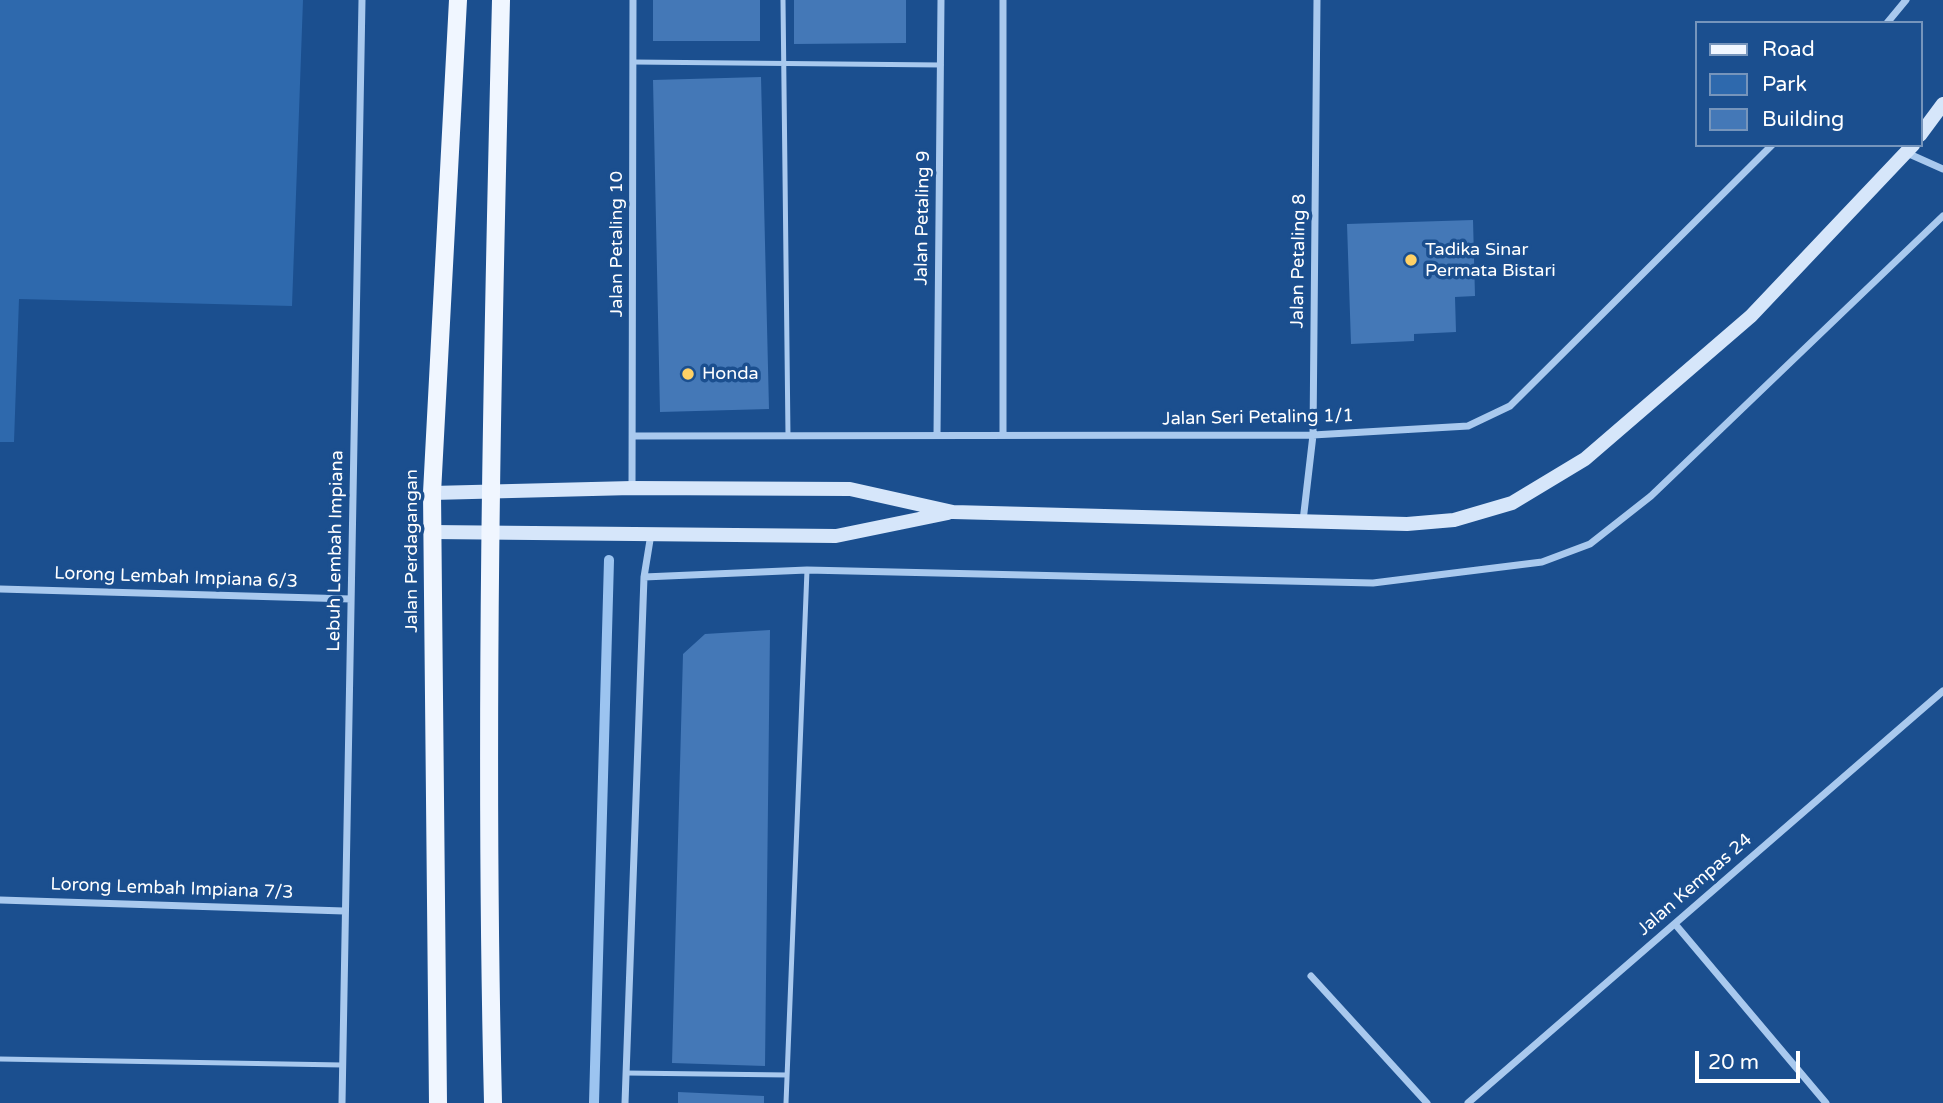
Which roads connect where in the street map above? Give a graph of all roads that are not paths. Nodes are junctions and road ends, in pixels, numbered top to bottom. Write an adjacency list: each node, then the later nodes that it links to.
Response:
1 (362, 0): 36 (street, Lebuh Lembah Impiana)
2 (458, 0): 27 (main road, Jalan Perdagangan)
3 (501, 0): 26 (main road)
4 (633, 0): 11 (street, Jalan Petaling 10)
5 (783, 0): 12 (lane)
6 (941, 0): 13 (street, Jalan Petaling 9)
7 (1003, 0): 20 (street)
8 (1317, 0): 23 (street, Jalan Petaling 8)
9 (1906, 0): 10 (street)
10 (1889, 21)
11 (633, 62): 12 (lane); 24 (street, Jalan Petaling 10)
12 (784, 64): 13 (lane); 21 (lane)
13 (941, 65): 22 (street, Jalan Petaling 9)
14 (1943, 104): 15 (street)
15 (1922, 132)
16 (1770, 147): 23 (street, Jalan Seri Petaling 1/1)
17 (1910, 149): 18 (street); 29 (street)
18 (1943, 169)
19 (1943, 216): 33 (street)
20 (1003, 434): 22 (street, Jalan Seri Petaling 1/1); 23 (street, Jalan Seri Petaling 1/1)
21 (788, 435): 22 (street, Jalan Seri Petaling 1/1); 24 (street, Jalan Seri Petaling 1/1)
22 (937, 435)
23 (1313, 435): 29 (street, Jalan Petaling 8)
24 (633, 436): 25 (street, Jalan Petaling 10)
25 (632, 488): 26 (street); 28 (street)
26 (489, 492): 27 (street); 32 (main road)
27 (432, 493): 30 (main road, Jalan Perdagangan)
28 (953, 512): 29 (street); 31 (street)
29 (1303, 522)
30 (432, 531): 32 (street); 47 (main road, Jalan Perdagangan)
31 (652, 531): 32 (street); 34 (street)
32 (491, 533): 48 (main road)
33 (807, 570): 34 (street); 45 (lane)
34 (643, 577): 44 (street)
35 (0, 589): 36 (street, Lorong Lembah Impiana 6/3)
36 (351, 599): 39 (street, Lebuh Lembah Impiana)
37 (1943, 691): 40 (street, Jalan Kempas 24)
38 (0, 900): 39 (street, Lorong Lembah Impiana 7/3)
39 (344, 911): 43 (street, Lebuh Lembah Impiana)
40 (1675, 924): 52 (street, Jalan Kempas 24); 53 (street)
41 (1311, 976): 51 (street)
42 (0, 1059): 43 (lane)
43 (342, 1065): 46 (street, Lebuh Lembah Impiana)
44 (626, 1073): 45 (lane); 49 (street)
45 (787, 1075): 50 (lane)
46 (342, 1103)
47 (438, 1103)
48 (493, 1103)
49 (625, 1103)
50 (786, 1103)
51 (1427, 1103)
52 (1468, 1103)
53 (1825, 1103)

